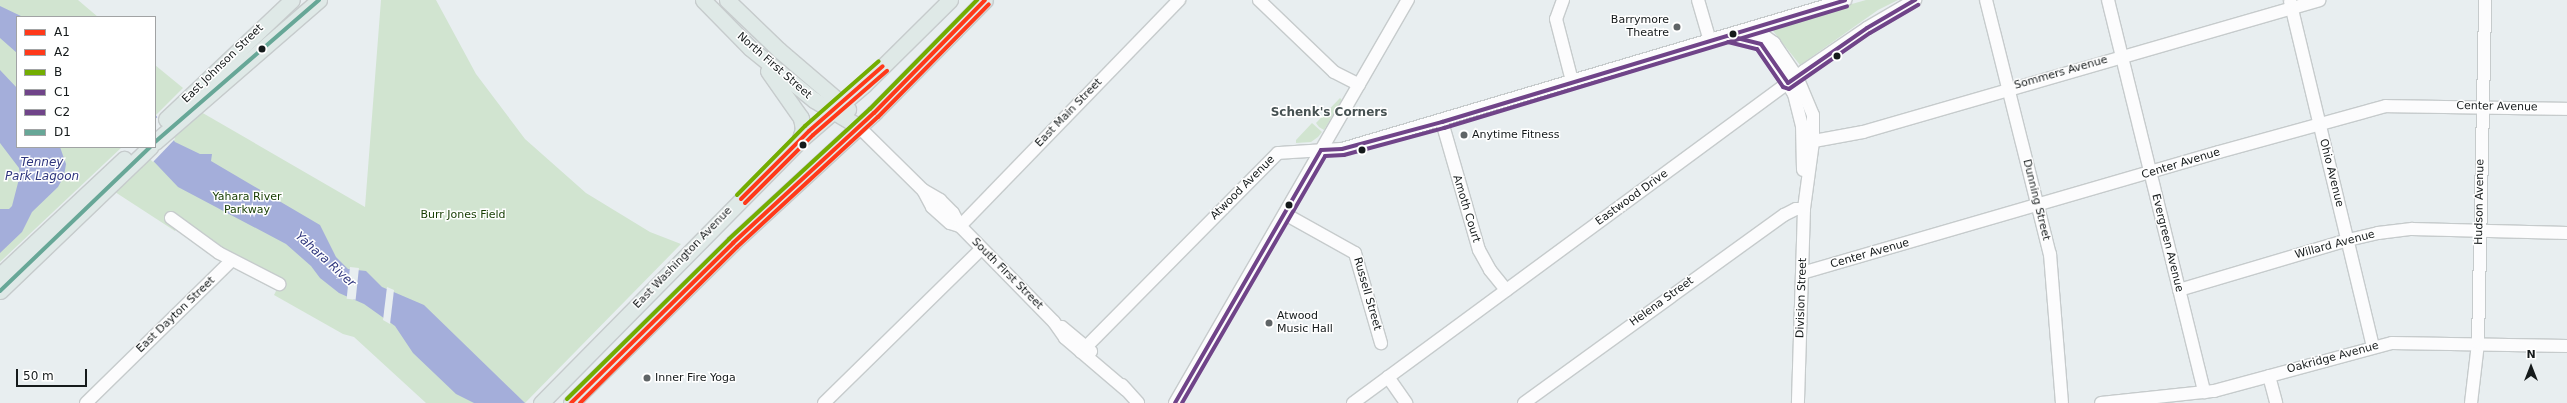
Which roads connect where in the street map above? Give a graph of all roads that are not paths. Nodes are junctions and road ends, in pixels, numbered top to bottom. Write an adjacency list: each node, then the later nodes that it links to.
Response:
1 (292, 0): 31 (main road, East Johnson Street)
2 (319, 0): 31 (main road, East Johnson Street)
3 (704, 0): 22 (main road, North First Street)
4 (728, 0): 28 (main road, North First Street)
5 (950, 0): 28 (main road, East Washington Avenue)
6 (985, 0): 34 (main road, East Washington Avenue)
7 (1179, 0): 48 (street, East Main Street)
8 (1258, 0): 26 (street)
9 (1408, 0): 26 (street)
10 (1563, 0): 25 (street)
11 (1698, 0): 21 (street)
12 (1845, 0): 18 (street, Atwood Avenue)
13 (1915, 0): 24 (street, Eastwood Drive)
14 (1986, 0): 27 (street, Dunning Street)
15 (2108, 0): 23 (street, Evergreen Avenue)
16 (2319, 0): 19 (street, Sommers Avenue)
17 (2485, 0): 29 (street, Hudson Avenue)
18 (1826, 3): 20 (street, Atwood Avenue)
19 (2291, 4): 23 (street, Sommers Avenue); 33 (street, Ohio Avenue)
20 (1734, 34): 21 (street, Atwood Avenue); 24 (street, Division Street)
21 (1710, 41): 25 (street, Atwood Avenue)
22 (750, 48): 28 (main road, North First Street); 37 (main road)
23 (2122, 56): 27 (street, Sommers Avenue); 43 (street, Evergreen Avenue)
24 (1792, 80): 38 (street, Division Street); 57 (street, Eastwood Drive)
25 (1572, 81): 32 (street, Atwood Avenue)
26 (1359, 85): 41 (street)
27 (2008, 88): 38 (street, Sommers Avenue); 44 (street, Dunning Street)
28 (837, 107): 34 (main road, South First Street); 37 (main road, East Washington Avenue)
29 (2482, 107): 30 (street, Center Avenue); 33 (street, Center Avenue); 49 (street, Hudson Avenue)
30 (2567, 109)
31 (172, 120): 35 (main road, East Johnson Street); 36 (main road, East Johnson Street)
32 (1442, 122): 41 (street, Atwood Avenue); 57 (street, Amoth Court)
33 (2320, 124): 43 (street, Center Avenue); 51 (street, Ohio Avenue)
34 (858, 126): 48 (street, South First Street); 71 (main road, East Washington Avenue)
35 (156, 129)
36 (156, 141)
37 (799, 141): 70 (main road, East Washington Avenue)
38 (1808, 143): 45 (street, Division Street)
39 (136, 148): 42 (main road)
40 (148, 148): 42 (main road)
41 (1321, 150): 46 (street); 64 (street, Atwood Avenue)
42 (127, 162): 55 (main road); 59 (main road)
43 (2150, 174): 44 (street, Center Avenue); 58 (street, Evergreen Avenue)
44 (2036, 206): 54 (street, Center Avenue); 78 (street, Dunning Street)
45 (1804, 209): 54 (street, Division Street); 68 (street, Helena Street)
46 (1285, 214): 61 (street, Russell Street); 74 (street)
47 (170, 218): 53 (street)
48 (960, 226): 52 (street, South First Street)
49 (2479, 231): 50 (street, Willard Avenue); 51 (street, Willard Avenue); 60 (street, Hudson Avenue)
50 (2567, 233)
51 (2348, 240): 58 (street, Willard Avenue); 62 (street, Ohio Avenue)
52 (980, 249): 64 (street, South First Street); 72 (street)
53 (232, 260): 56 (street); 69 (street, East Dayton Street)
54 (1802, 273): 77 (street, Division Street)
55 (0, 275)
56 (280, 284)
57 (1506, 290): 66 (street, Eastwood Drive)
58 (2179, 290): 67 (street, Evergreen Avenue)
59 (0, 291)
60 (2478, 342): 62 (street, Oakridge Avenue); 63 (street, Oakridge Avenue); 81 (street, Hudson Avenue)
61 (1381, 343)
62 (2373, 346): 65 (street, Oakridge Avenue)
63 (2567, 346)
64 (1083, 349): 73 (street, South First Street)
65 (2269, 376): 67 (street, Oakridge Avenue); 80 (street)
66 (1388, 377): 75 (street, Eastwood Drive); 76 (street)
67 (2204, 392): 79 (street, Oakridge Avenue)
68 (1525, 402)
69 (86, 403)
70 (541, 403)
71 (571, 403)
72 (824, 403)
73 (1138, 403)
74 (1176, 403)
75 (1353, 403)
76 (1406, 403)
77 (1798, 403)
78 (2062, 403)
79 (2101, 403)
80 (2276, 403)
81 (2471, 403)

